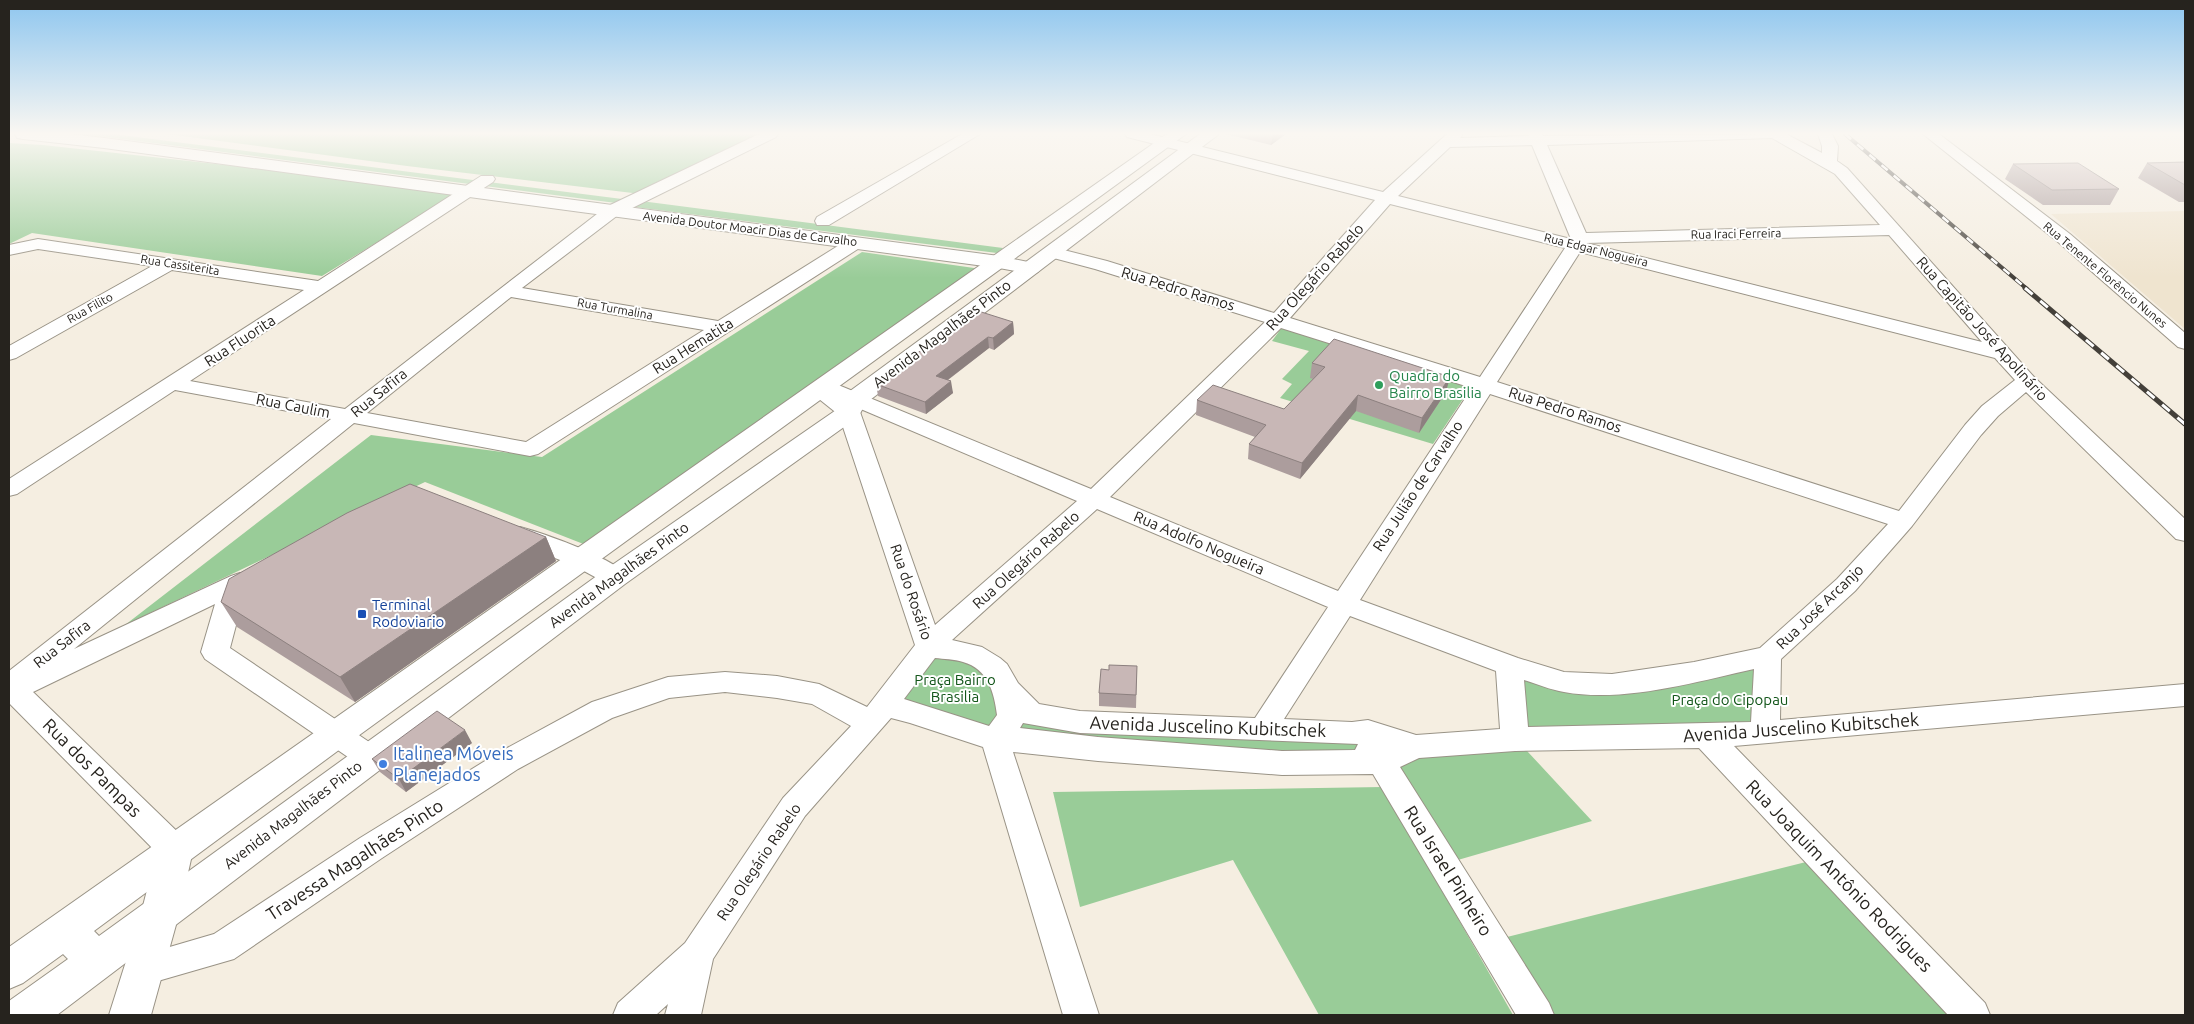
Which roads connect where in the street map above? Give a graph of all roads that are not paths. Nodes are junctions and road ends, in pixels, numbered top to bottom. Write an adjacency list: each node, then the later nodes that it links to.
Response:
1 (399, 182): 12 (street, Avenida Doutor Moacir Dias de Carvalho)
2 (482, 182): 12 (street, Rua Fluorita)
3 (507, 182): 14 (street, Avenida Doutor Moacir Dias de Carvalho)
4 (672, 182): 14 (street, Rua Safira)
5 (891, 182): 16 (street)
6 (1129, 182): 21 (street, Avenida Magalhães Pinto)
7 (1333, 182): 13 (street, Rua Edgar Nogueira)
8 (1404, 182): 13 (street, Rua Olegário Rabelo)
9 (1554, 182): 18 (street)
10 (1850, 182): 17 (street, Rua Capitão José Apolinário)
11 (1992, 182): 27 (street, Rua Tenente Florêncio Nunes)
12 (470, 191): 15 (street, Avenida Doutor Moacir Dias de Carvalho); 23 (street, Rua Fluorita)
13 (1387, 197): 18 (street, Rua Edgar Nogueira); 25 (street, Rua Olegário Rabelo)
14 (637, 199): 15 (street, Rua Safira); 16 (street, Avenida Doutor Moacir Dias de Carvalho)
15 (612, 211): 19 (street, Avenida Doutor Moacir Dias de Carvalho); 24 (street, Rua Safira)
16 (823, 221): 21 (street, Avenida Doutor Moacir Dias de Carvalho)
17 (1893, 230): 18 (street, Rua Iraci Ferreira); 28 (street, Rua Capitão José Apolinário)
18 (1577, 241): 28 (street, Rua Edgar Nogueira); 32 (street, Rua Julião de Carvalho)
19 (855, 243): 21 (street, Avenida Doutor Moacir Dias de Carvalho); 26 (street, Rua Hematita)
20 (9, 250): 22 (street, Rua Cassiterita)
21 (1025, 257): 25 (street, Rua Pedro Ramos); 33 (street, Avenida Magalhães Pinto); 34 (street, Avenida Magalhães Pinto)
22 (172, 263): 23 (street, Rua Cassiterita); 29 (street, Rua Filito)
23 (323, 287): 31 (street, Rua Fluorita)
24 (507, 291): 26 (street, Rua Turmalina); 35 (street, Rua Safira)
25 (1278, 320): 32 (street, Rua Pedro Ramos); 38 (street, Rua Olegário Rabelo)
26 (723, 328): 36 (street, Rua Hematita)
27 (2185, 343)
28 (2001, 353): 30 (street, Rua Capitão José Apolinário)
29 (9, 354)
30 (2027, 381): 39 (street, Rua José Arcanjo); 41 (street, Rua Capitão José Apolinário)
31 (174, 384): 35 (street, Rua Caulim); 37 (street, Rua Fluorita)
32 (1485, 384): 39 (street, Rua Pedro Ramos); 46 (street, Rua Julião de Carvalho)
33 (821, 388): 34 (street, Rua Adolfo Nogueira); 42 (street, Avenida Magalhães Pinto)
34 (852, 406): 38 (street, Rua Adolfo Nogueira); 44 (street, Avenida Magalhães Pinto); 47 (street, Rua do Rosário)
35 (350, 417): 36 (street, Rua Caulim); 50 (street, Rua Safira)
36 (530, 449)
37 (9, 490)
38 (1093, 500): 46 (street, Rua Adolfo Nogueira); 47 (street, Rua Olegário Rabelo)
39 (1904, 521): 48 (street, Rua José Arcanjo)
40 (501, 528): 42 (street)
41 (2185, 533)
42 (582, 559): 44 (street); 57 (street, Avenida Magalhães Pinto)
43 (260, 573): 45 (street)
44 (615, 577): 62 (street, Avenida Magalhães Pinto)
45 (233, 586): 50 (street); 57 (street)
46 (1342, 603): 49 (street, Rua Adolfo Nogueira); 54 (street, Rua Julião de Carvalho)
47 (929, 646): 51 (street, Rua do Rosário); 53 (street, Rua Olegário Rabelo)
48 (1768, 656): 49 (street, Rua José Arcanjo); 56 (street)
49 (1508, 665): 59 (street)
50 (10, 689): 64 (street, Rua dos Pampas)
51 (1008, 690): 54 (street, Avenida Juscelino Kubitschek); 60 (street, Rua do Rosário)
52 (2185, 695): 56 (street, Avenida Juscelino Kubitschek)
53 (870, 723): 60 (street, Avenida Juscelino Kubitschek); 67 (street, Rua Olegário Rabelo); 69 (street, Travessa Magalhães Pinto)
54 (1262, 730): 55 (street, Avenida Juscelino Kubitschek)
55 (1352, 733): 61 (street, Avenida Juscelino Kubitschek); 63 (street, Rua Israel Pinheiro)
56 (1765, 733): 58 (street, Avenida Juscelino Kubitschek)
57 (335, 735): 62 (street); 64 (street, Avenida Magalhães Pinto)
58 (1706, 736): 59 (street, Avenida Juscelino Kubitschek); 77 (street, Rua Joaquim Antônio Rodrigues)
59 (1515, 739): 61 (street, Avenida Juscelino Kubitschek)
60 (1008, 740): 63 (street, Avenida Juscelino Kubitschek); 75 (street)
61 (1416, 747): 63 (street, Avenida Juscelino Kubitschek)
62 (372, 758): 65 (street, Avenida Magalhães Pinto)
63 (1381, 762): 76 (street, Rua Israel Pinheiro)
64 (175, 850): 65 (street); 66 (street, Avenida Magalhães Pinto)
65 (160, 914): 68 (street, Avenida Magalhães Pinto); 69 (street)
66 (66, 929): 68 (street); 70 (street, Avenida Magalhães Pinto)
67 (697, 954): 73 (street, Rua Olegário Rabelo); 74 (street)
68 (96, 962): 71 (street, Avenida Magalhães Pinto)
69 (144, 969): 72 (street)
70 (9, 970)
71 (24, 1015)
72 (130, 1015)
73 (631, 1015)
74 (683, 1015)
75 (1081, 1015)
76 (1536, 1015)
77 (1972, 1015)

